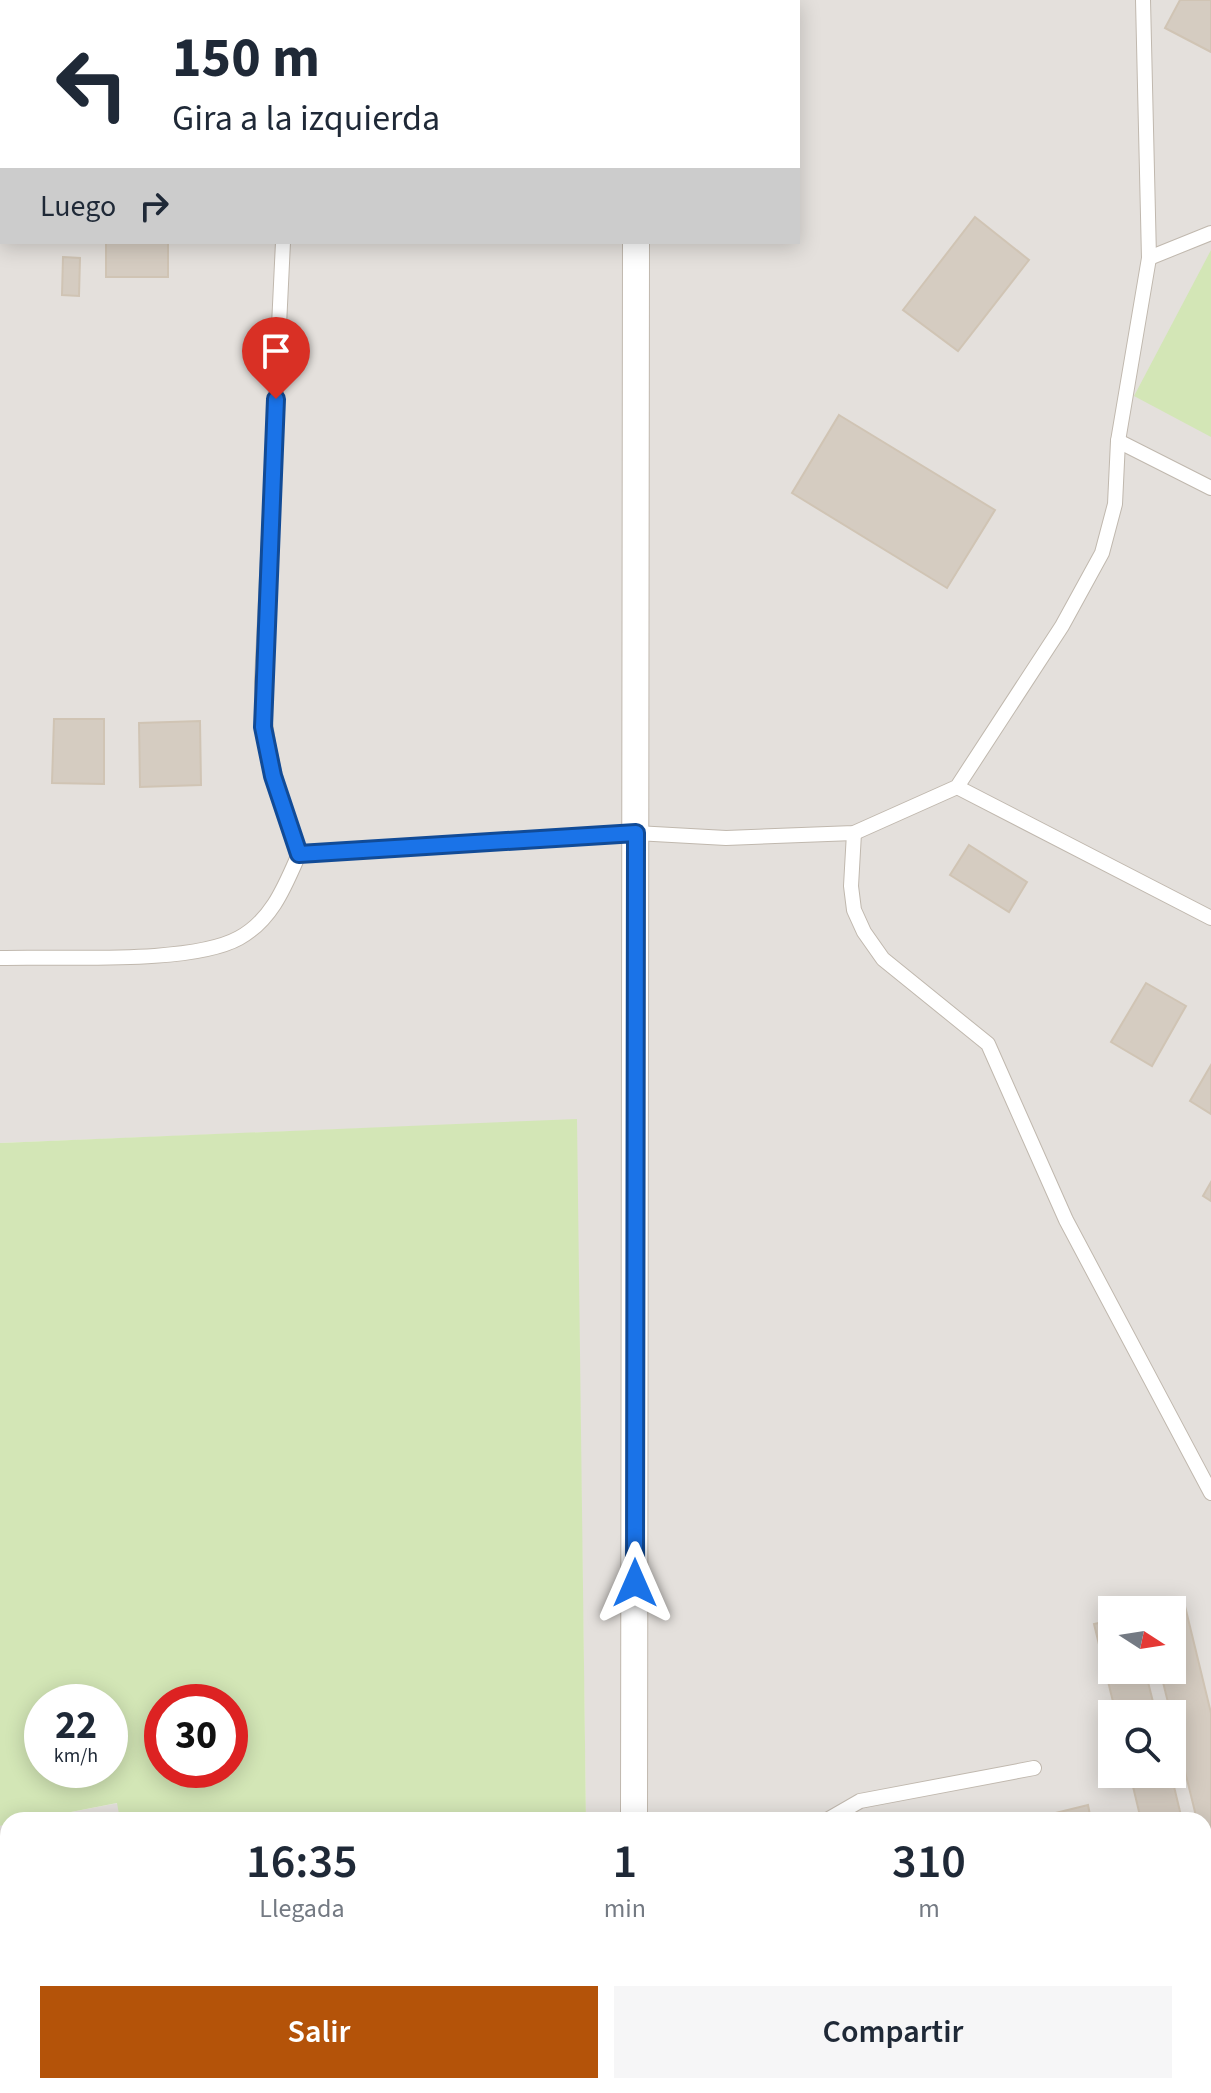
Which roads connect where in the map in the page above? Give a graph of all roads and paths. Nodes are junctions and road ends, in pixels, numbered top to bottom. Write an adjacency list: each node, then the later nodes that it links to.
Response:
1 (1143, 0): 5 (lane)
2 (1211, 233): 5 (lane)
3 (283, 244): 11 (lane)
4 (636, 244): 9 (street)
5 (1149, 258): 6 (lane)
6 (1118, 441): 7 (lane); 8 (lane)
7 (1211, 488)
8 (957, 787): 10 (lane); 12 (lane)
9 (636, 833): 10 (lane); 11 (lane); 16 (street)
10 (854, 833): 14 (lane)
11 (299, 854): 13 (lane)
12 (1211, 918)
13 (0, 958)
14 (1211, 1493)
15 (1034, 1768): 17 (lane)
16 (634, 1812)
17 (841, 1812)

